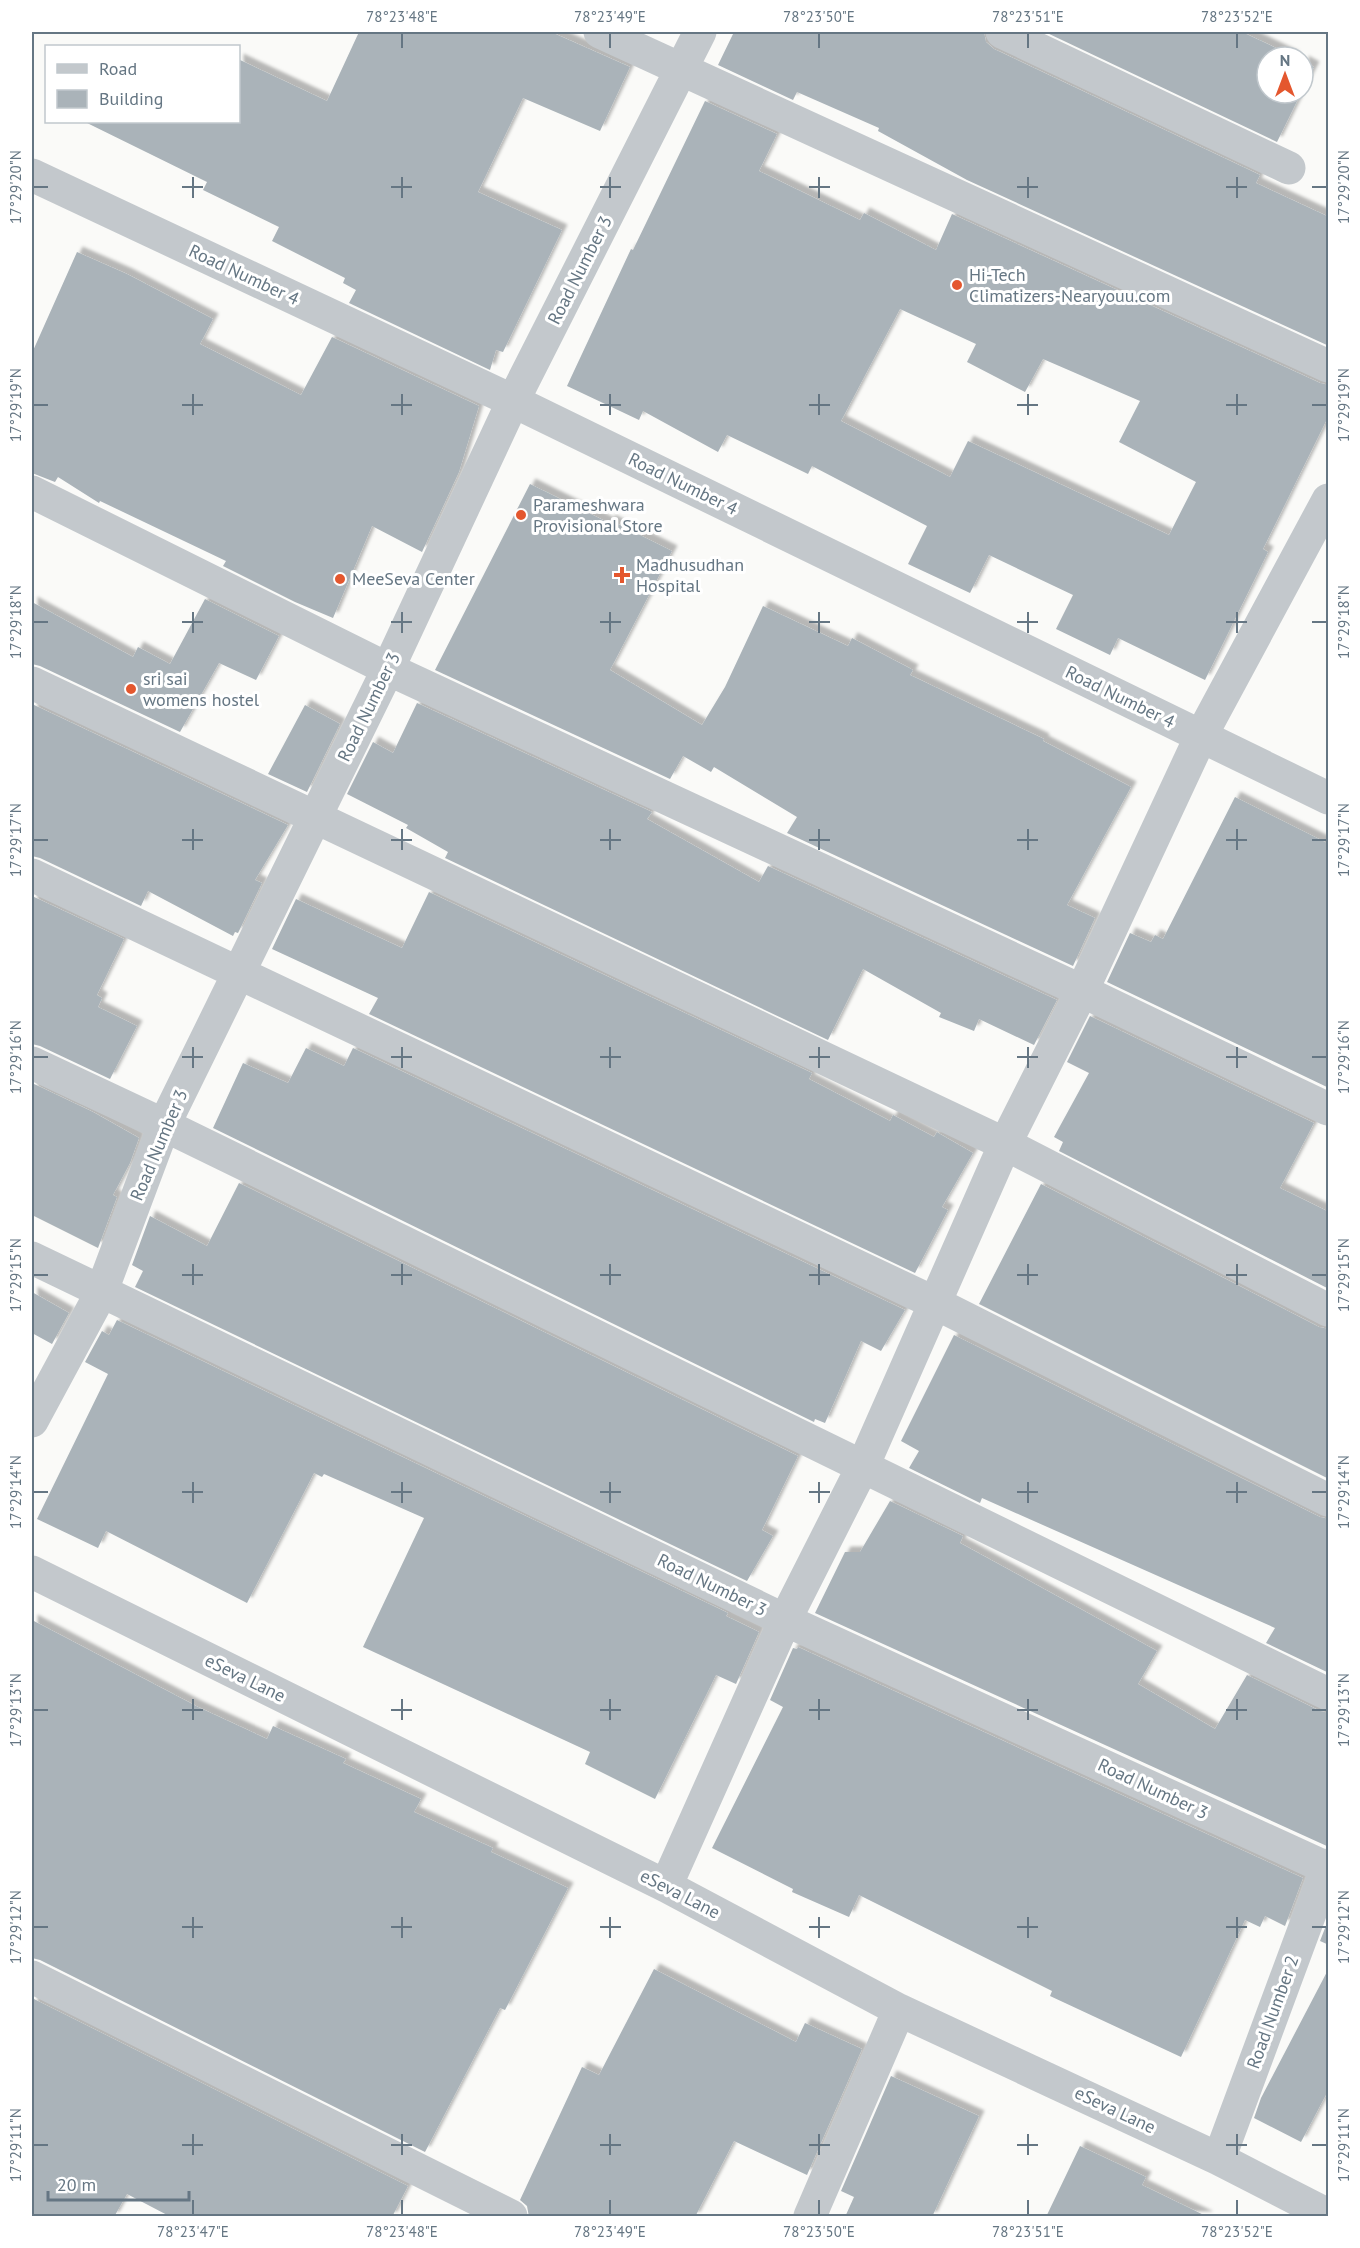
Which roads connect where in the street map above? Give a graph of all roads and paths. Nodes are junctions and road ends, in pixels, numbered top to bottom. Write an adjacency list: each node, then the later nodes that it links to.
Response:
1 (600, 32): 4 (street)
2 (699, 32): 4 (street, Road Number 3)
3 (1002, 32): 5 (street)
4 (681, 69): 7 (street); 8 (street, Road Number 3)
5 (1289, 168)
6 (32, 178): 8 (street, Road Number 4)
7 (1329, 366)
8 (513, 401): 11 (street, Road Number 3); 13 (street, Road Number 4)
9 (32, 492): 11 (street)
10 (1329, 500): 13 (street)
11 (388, 669): 15 (street, Road Number 3); 18 (street)
12 (32, 683): 15 (street)
13 (1201, 736): 14 (street, Road Number 4); 18 (street)
14 (1329, 798)
15 (316, 817): 17 (street, Road Number 3); 22 (street)
16 (32, 874): 17 (street)
17 (238, 973): 21 (street, Road Number 3); 25 (street)
18 (1082, 991): 20 (street); 22 (street)
19 (32, 1064): 21 (street)
20 (1329, 1109)
21 (164, 1125): 24 (street, Road Number 3); 28 (street)
22 (1005, 1144): 25 (street); 26 (street)
23 (32, 1258): 24 (street, Road Number 3)
24 (101, 1293): 27 (street, Road Number 3); 31 (street, Road Number 3)
25 (935, 1303): 28 (street); 29 (street)
26 (1329, 1310)
27 (32, 1421)
28 (862, 1466): 31 (street); 32 (street)
29 (1329, 1500)
30 (32, 1572): 34 (street, eSeva Lane)
31 (785, 1620): 33 (street, Road Number 3); 34 (street)
32 (1329, 1694)
33 (1328, 1867): 37 (street, Road Number 2)
34 (666, 1886): 36 (street, eSeva Lane)
35 (32, 1977): 39 (street)
36 (899, 2010): 37 (street, eSeva Lane); 40 (street)
37 (1219, 2159): 38 (street, eSeva Lane)
38 (1329, 2215)
39 (511, 2217)
40 (810, 2217)

